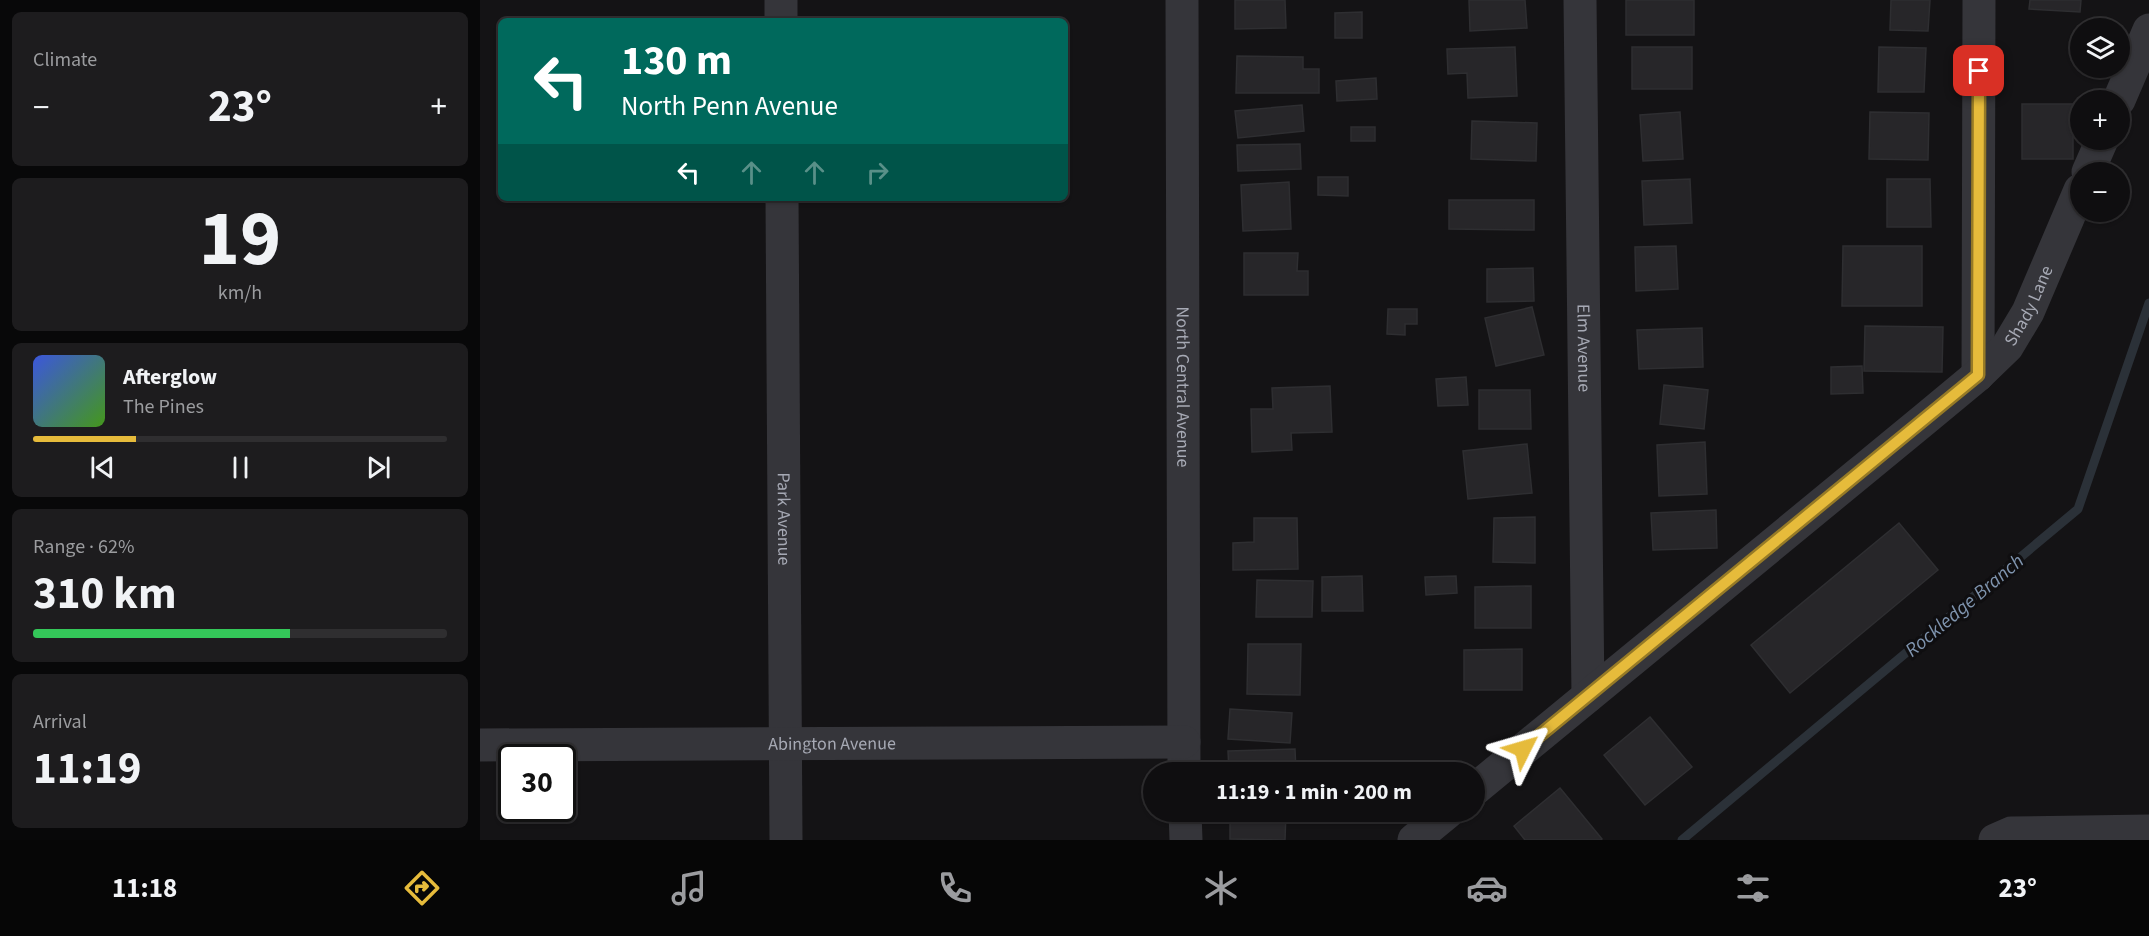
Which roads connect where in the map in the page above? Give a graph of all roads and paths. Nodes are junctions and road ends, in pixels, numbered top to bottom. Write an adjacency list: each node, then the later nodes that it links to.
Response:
1 (781, 0): 5 (street)
2 (1182, 0): 14 (street, North Central Avenue)
3 (1580, 0): 11 (street, Elm Avenue)
4 (1979, 0): 10 (street)
5 (781, 18)
6 (2149, 30): 7 (street)
7 (2123, 90)
8 (782, 201): 12 (street, Park Avenue)
9 (2070, 213): 10 (street, Shady Lane)
10 (1978, 375): 11 (street, Shady Lane)
11 (1588, 696): 15 (street, Shady Lane)
12 (784, 744): 13 (street, Abington Avenue); 14 (street, Abington Avenue); 19 (street, Park Avenue)
13 (480, 745)
14 (1184, 757)
15 (1485, 781)
16 (1185, 822): 20 (street)
17 (1436, 822): 21 (street)
18 (2149, 831): 22 (street)
19 (786, 840)
20 (1186, 840)
21 (1414, 840)
22 (1995, 840)

